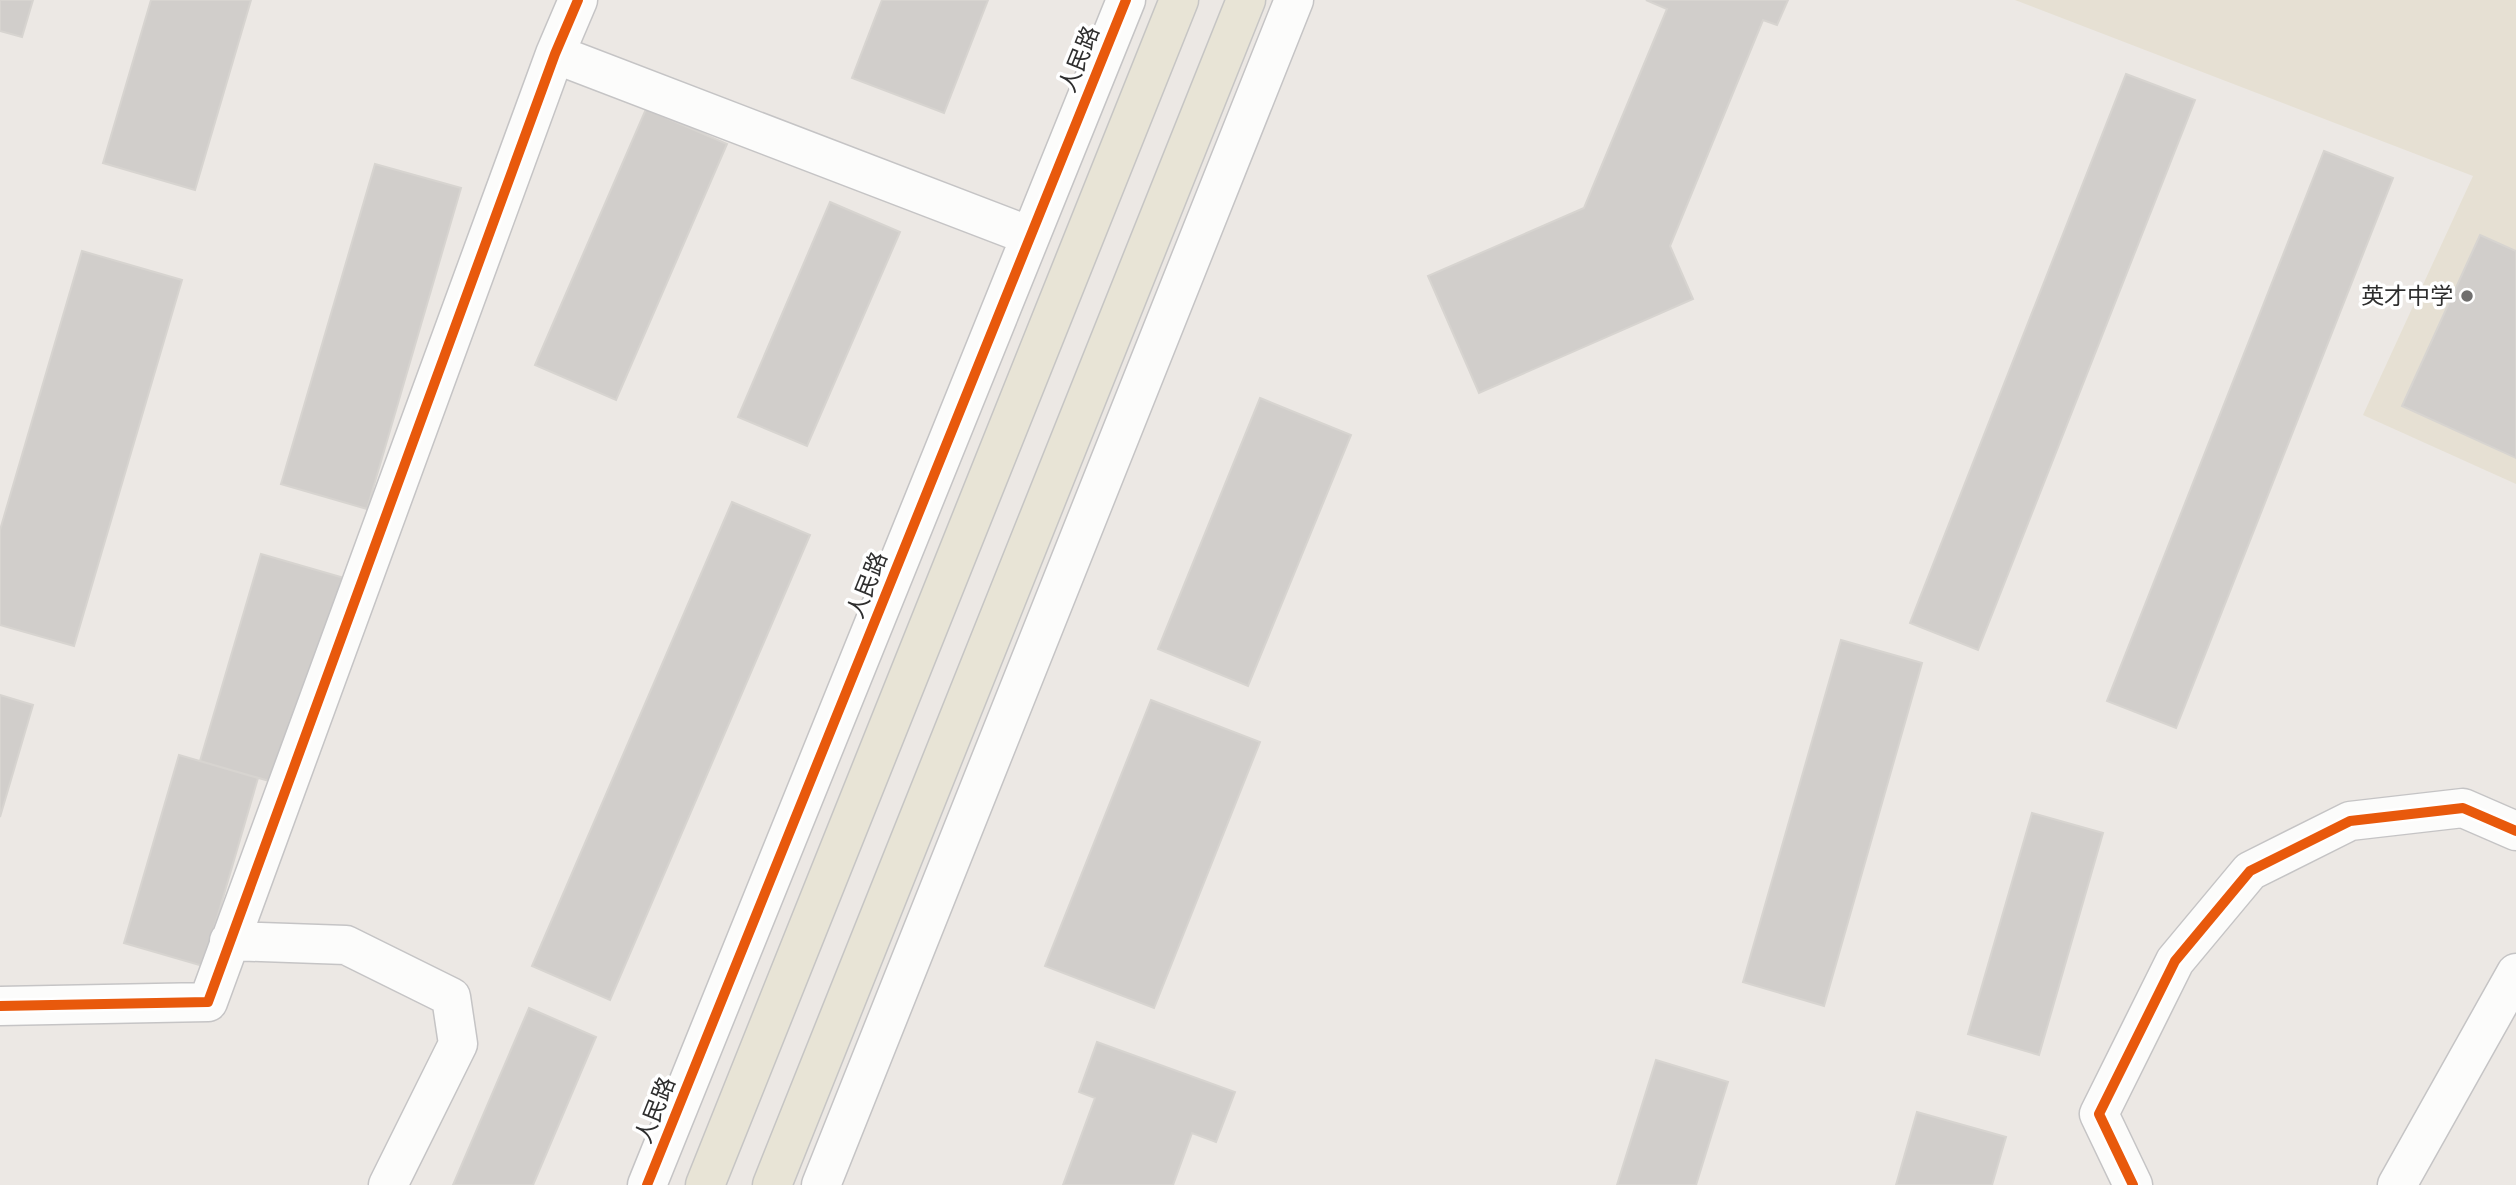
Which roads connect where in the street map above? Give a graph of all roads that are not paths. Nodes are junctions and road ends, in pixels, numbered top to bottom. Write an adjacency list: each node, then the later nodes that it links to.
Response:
1 (578, 0): 6 (street)
2 (1126, 0): 7 (street, 人民路)
3 (1179, 0): 14 (main road)
4 (1246, 0): 15 (main road)
5 (1294, 0): 16 (street)
6 (555, 54): 7 (street); 9 (street)
7 (1030, 236): 13 (street, 人民路)
8 (2516, 831): 17 (street)
9 (229, 941): 11 (street); 12 (street)
10 (2516, 973): 18 (street)
11 (0, 1006)
12 (388, 1185)
13 (647, 1185)
14 (705, 1185)
15 (772, 1185)
16 (821, 1185)
17 (2133, 1185)
18 (2397, 1185)

